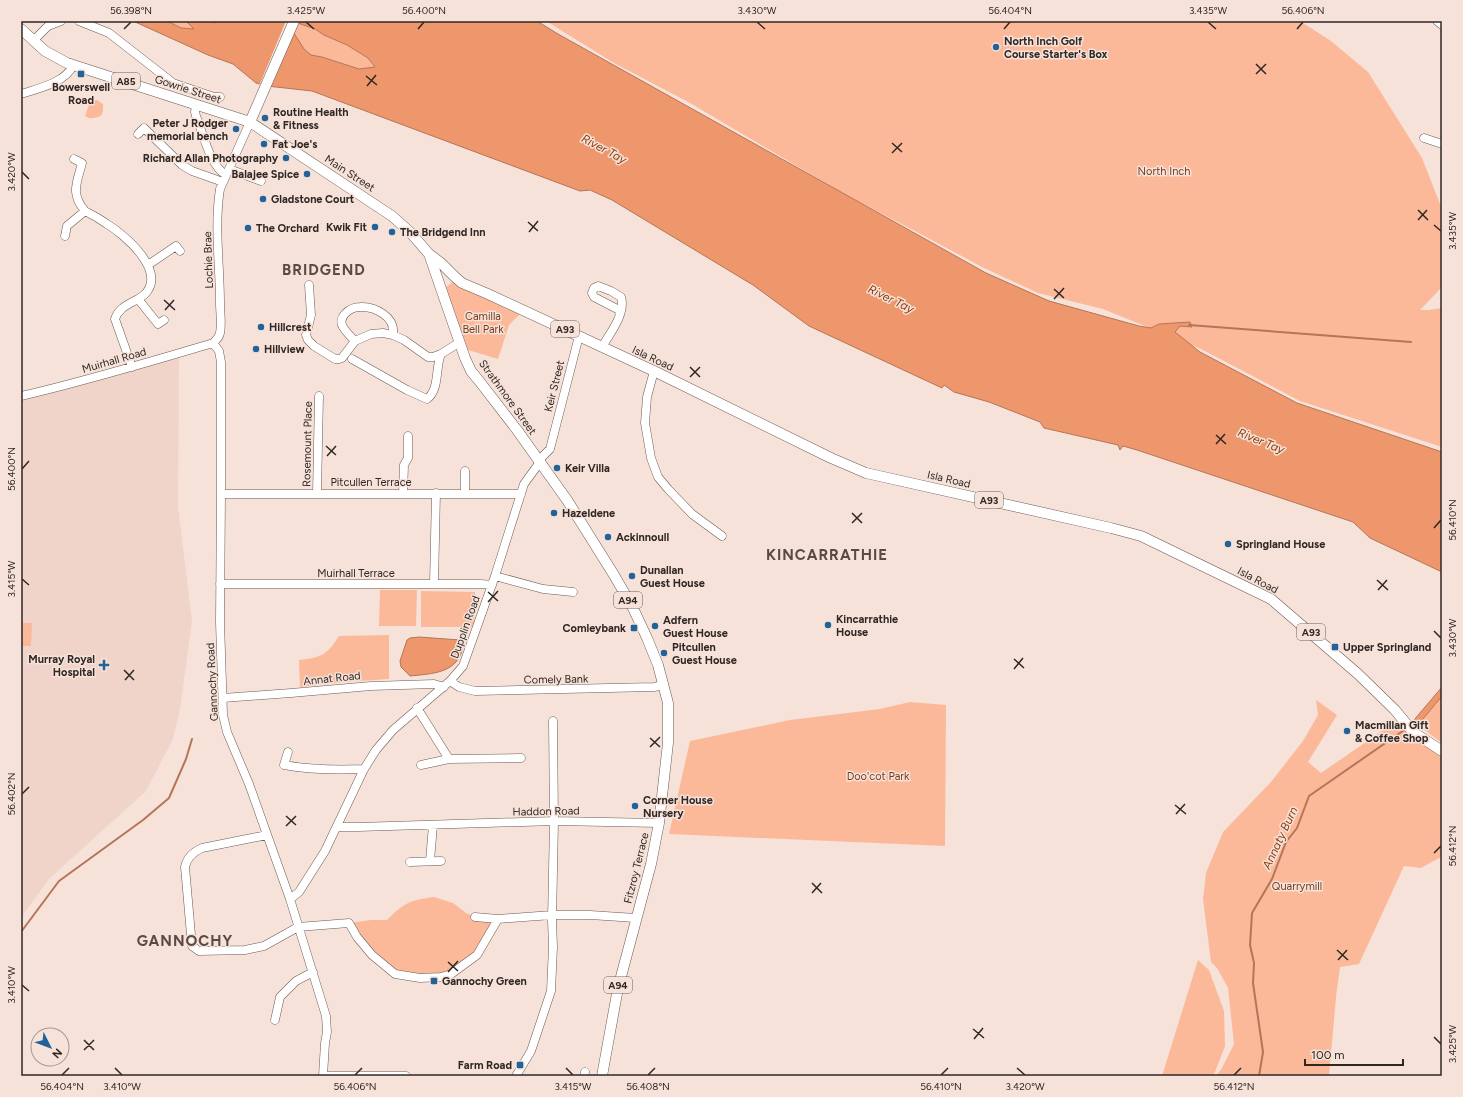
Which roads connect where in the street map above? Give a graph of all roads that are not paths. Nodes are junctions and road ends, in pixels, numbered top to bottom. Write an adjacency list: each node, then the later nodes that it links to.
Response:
1 (60, 21): 7 (street)
2 (80, 21): 10 (street)
3 (294, 21): 12 (main road)
4 (1437, 21): 5 (street)
5 (1442, 25)
6 (21, 29): 7 (main road, A85)
7 (33, 41): 8 (main road, A85)
8 (73, 65): 9 (street); 11 (main road, Gowrie Street / A85)
9 (21, 94)
10 (220, 96)
11 (196, 105): 12 (main road, Gowrie Street / A85); 17 (street)
12 (250, 122): 17 (street, Lochie Brae); 22 (main road, Main Street / A93)
13 (138, 134): 17 (street)
14 (1424, 138): 15 (street)
15 (1442, 144)
16 (74, 159): 19 (street)
17 (226, 176): 18 (street); 32 (street, Lochie Brae)
18 (260, 180)
19 (85, 211): 20 (street); 23 (street)
20 (65, 236)
21 (180, 251): 23 (street)
22 (429, 254): 29 (main road, Isla Road / A93); 31 (main road, Strathmore Street / A94)
23 (148, 265): 25 (street)
24 (309, 285): 30 (street)
25 (138, 299): 27 (street); 36 (street)
26 (621, 311): 33 (street)
27 (164, 320)
28 (393, 335): 30 (street); 30 (street); 34 (street)
29 (579, 336): 33 (main road, Isla Road / A93); 41 (street, Keir Street)
30 (355, 341)
31 (460, 342): 34 (street); 41 (main road, Strathmore Street / A94)
32 (213, 343): 36 (street, Muirhall Road); 45 (street, Gannochy Road)
33 (602, 347): 37 (main road, Isla Road / A93)
34 (441, 354): 35 (street)
35 (352, 359)
36 (132, 367): 38 (street, Muirhall Road)
37 (654, 371): 49 (street); 60 (main road, Isla Road / A93)
38 (21, 396)
39 (319, 396): 46 (street, Rosemount Place)
40 (408, 436): 47 (street)
41 (540, 462): 48 (street, Dupplin Road); 56 (main road, A94)
42 (465, 471): 44 (street)
43 (436, 493): 44 (street, Pitcullen Terrace); 47 (street, Pitcullen Terrace); 52 (street)
44 (465, 493): 48 (street, Pitcullen Terrace)
45 (221, 494): 46 (street, Pitcullen Terrace); 51 (street, Gannochy Road)
46 (317, 494): 47 (street, Pitcullen Terrace)
47 (403, 494)
48 (521, 494): 50 (street, Dupplin Road)
49 (722, 536)
50 (495, 576): 53 (street, Dupplin Road); 54 (street)
51 (220, 584): 52 (street, Muirhall Terrace); 57 (street, Gannochy Road)
52 (434, 584): 53 (street, Muirhall Terrace)
53 (492, 585): 55 (street, Dupplin Road)
54 (573, 592)
55 (447, 684): 56 (street, Comely Bank); 57 (street, Annat Road); 58 (street, Dupplin Road)
56 (664, 685): 67 (main road, A94)
57 (223, 698): 70 (street, Gannochy Road)
58 (417, 708): 63 (street); 65 (street, Dupplin Road)
59 (553, 721): 66 (street)
60 (1442, 751)
61 (288, 752): 65 (street)
62 (521, 758): 63 (street)
63 (449, 759): 64 (street)
64 (421, 765)
65 (364, 770): 69 (street, Dupplin Road)
66 (554, 821): 67 (street, Haddon Road); 68 (street, Haddon Road); 75 (street)
67 (659, 823): 77 (main road, Fitzroy Terrace / A94)
68 (433, 825): 69 (street, Haddon Road); 71 (street)
69 (337, 827): 74 (street, Dupplin Road)
70 (267, 836): 74 (street, Gannochy Road); 79 (street)
71 (430, 861): 72 (street); 73 (street)
72 (442, 861)
73 (410, 862)
74 (290, 899): 79 (street, Gannochy Road)
75 (552, 915): 77 (street); 78 (street); 84 (street)
76 (475, 917): 78 (street)
77 (636, 918): 85 (main road, A94)
78 (498, 919): 79 (street)
79 (298, 927): 80 (street, Gannochy Road)
80 (313, 972): 81 (street); 82 (street, Gannochy Road)
81 (275, 1020)
82 (323, 1076): 83 (street)
83 (406, 1076)
84 (516, 1076)
85 (602, 1076)

